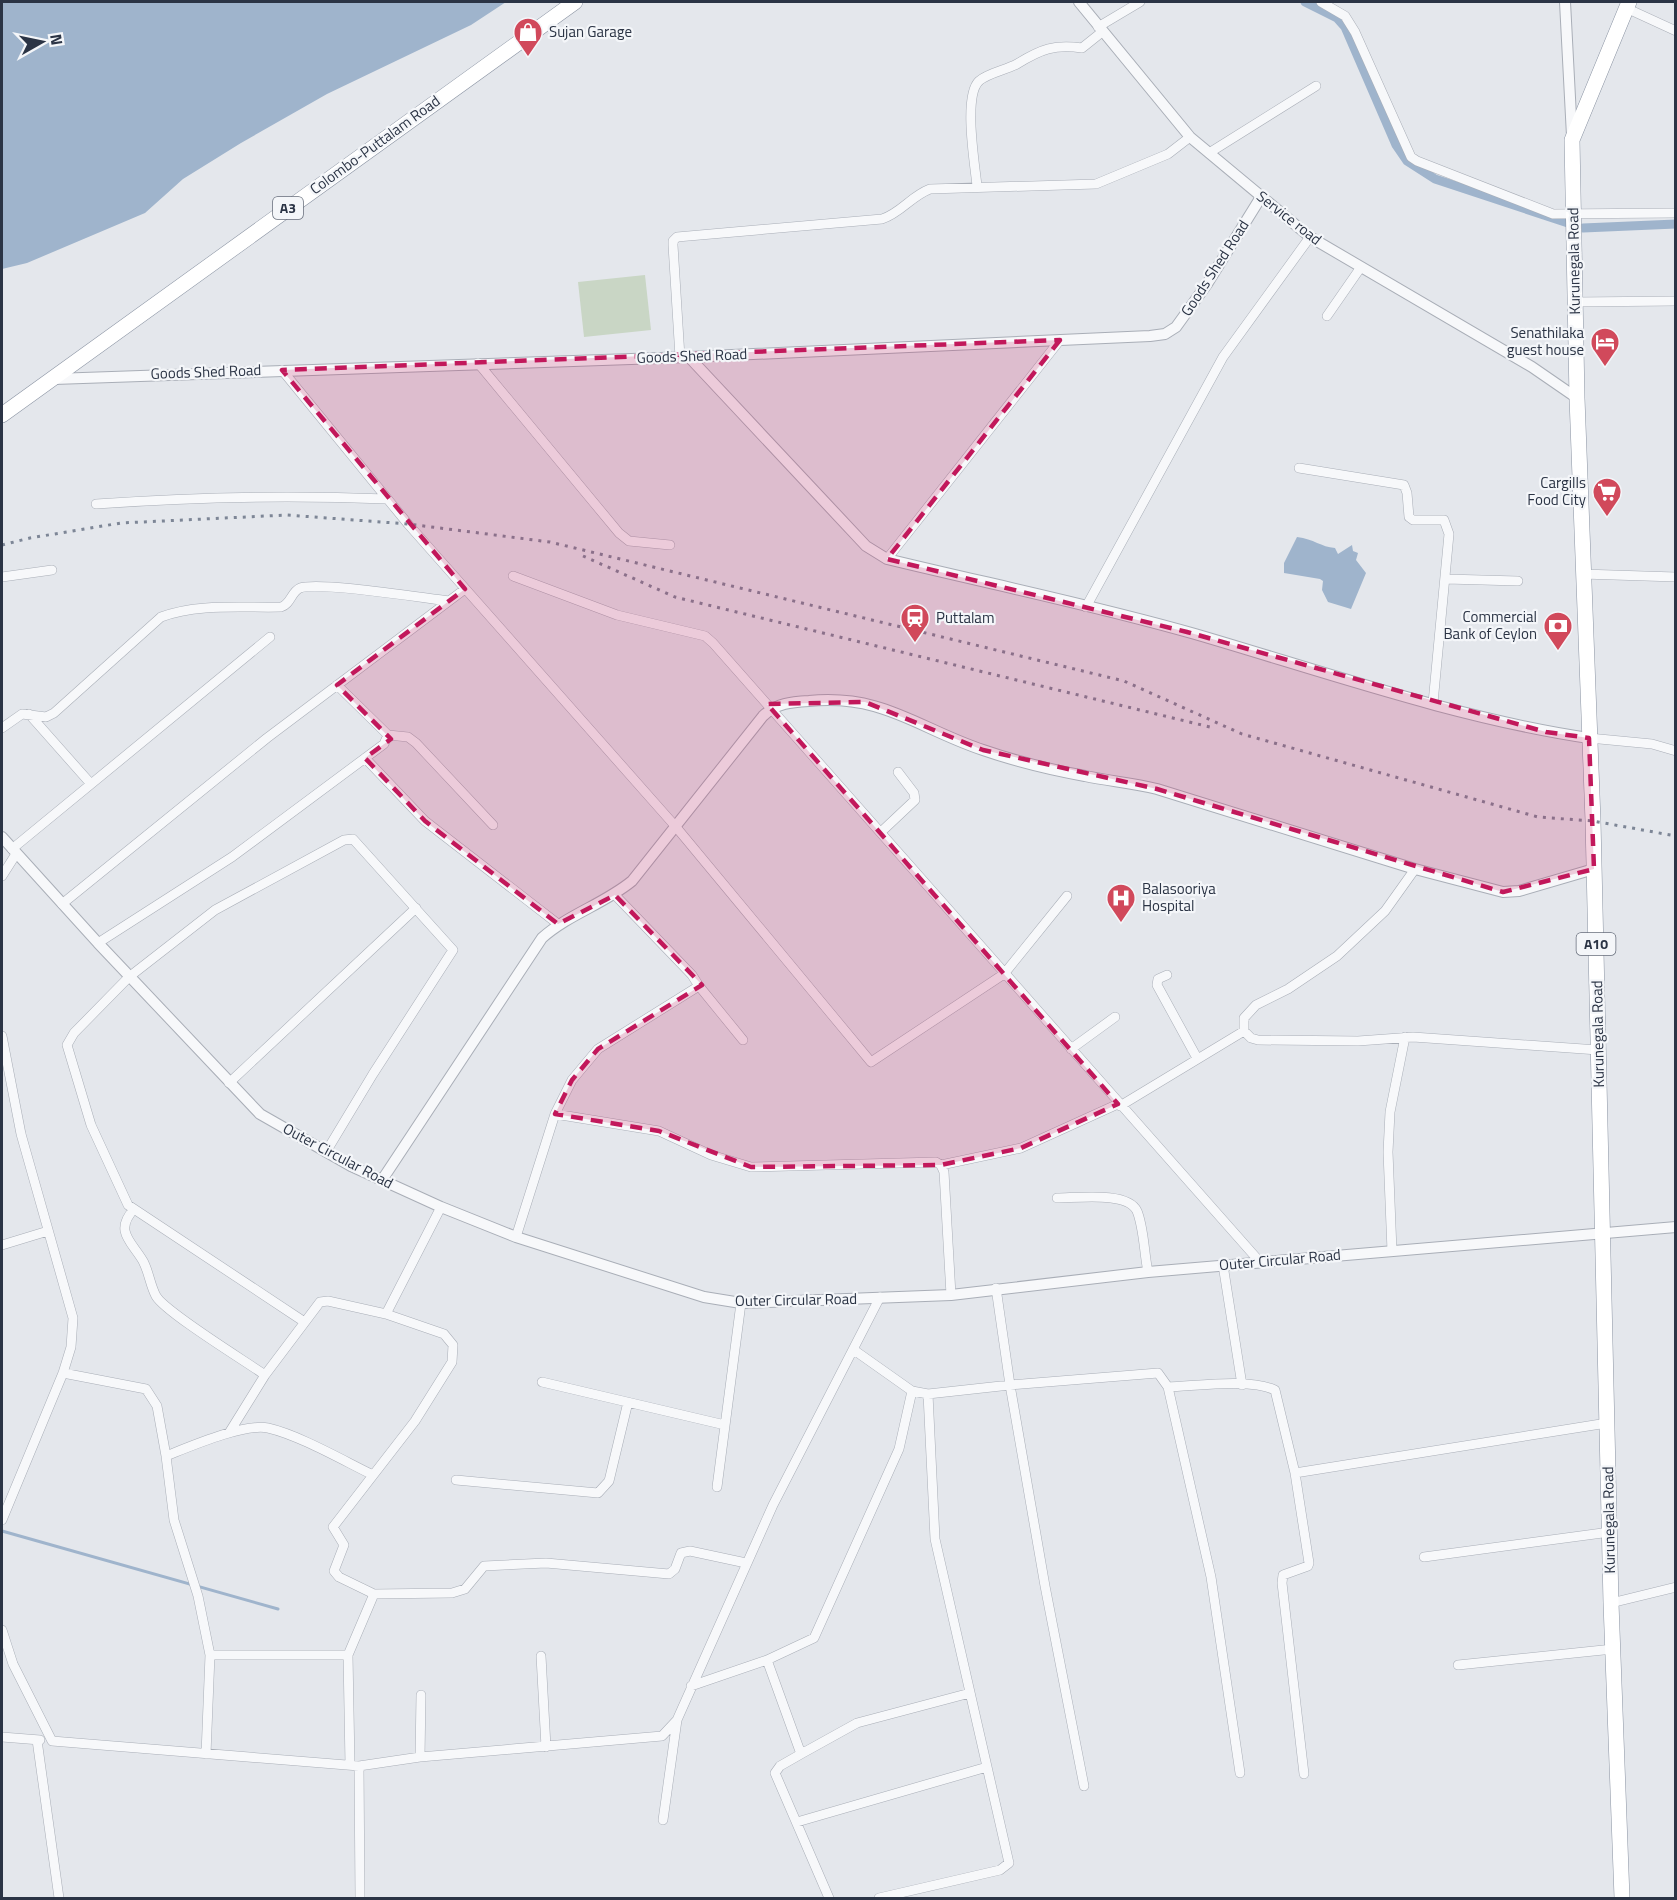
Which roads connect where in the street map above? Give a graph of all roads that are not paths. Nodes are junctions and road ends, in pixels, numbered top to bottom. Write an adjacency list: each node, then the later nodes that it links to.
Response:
1 (575, 2): 26 (highway, Colombo-Puttalam Road / A3)
2 (1080, 2): 7 (street, Service road)
3 (1140, 2): 7 (street)
4 (1321, 2): 16 (street)
5 (1565, 2): 11 (street)
6 (1628, 5): 8 (street); 11 (highway, Kurunegala Road / A10)
7 (1100, 30): 10 (street, Service road); 13 (street)
8 (1676, 31)
9 (1316, 86): 12 (street)
10 (1190, 137): 12 (street, Service road); 13 (street)
11 (1572, 140): 16 (highway, Kurunegala Road / A10)
12 (1209, 153): 14 (street, Service road)
13 (977, 186): 23 (street)
14 (1261, 197): 17 (street, Service road); 22 (street, Goods Shed Road)
15 (1676, 213): 16 (street)
16 (1574, 215): 20 (highway, Kurunegala Road / A10)
17 (1310, 237): 18 (street, Service road); 43 (street)
18 (1361, 267): 21 (street); 27 (street, Service road)
19 (1676, 301): 20 (street)
20 (1575, 303): 27 (highway, Kurunegala Road / A10)
21 (1327, 316)
22 (1060, 340): 23 (street, Goods Shed Road); 33 (street)
23 (685, 357): 24 (street, Goods Shed Road); 33 (street)
24 (478, 363): 25 (street, Goods Shed Road); 32 (street)
25 (282, 370): 26 (street, Goods Shed Road); 30 (street)
26 (50, 379): 28 (highway, Colombo-Puttalam Road / A3)
27 (1577, 398): 35 (highway, Kurunegala Road / A10)
28 (2, 415)
29 (1299, 468): 39 (street)
30 (387, 499): 31 (street); 41 (street)
31 (96, 504)
32 (670, 545)
33 (887, 559): 43 (street)
34 (52, 570): 37 (street)
35 (1582, 574): 38 (street); 51 (highway, Kurunegala Road / A10)
36 (513, 576): 47 (street)
37 (2, 577)
38 (1676, 577)
39 (1446, 579): 40 (street); 46 (street)
40 (1518, 581)
41 (465, 589): 42 (street); 57 (street)
42 (449, 601): 45 (street); 48 (street)
43 (1086, 608): 46 (street)
44 (270, 637): 55 (street)
45 (337, 685): 50 (street); 67 (street)
46 (1433, 703): 51 (street)
47 (771, 709): 57 (street); 58 (street); 61 (street)
48 (28, 714): 49 (street); 55 (street)
49 (2, 728)
50 (388, 735): 53 (street); 56 (street)
51 (1589, 738): 52 (street); 62 (highway, Kurunegala Road / A10)
52 (1676, 751)
53 (366, 758): 69 (street); 70 (street)
54 (898, 771): 58 (street)
55 (91, 784): 60 (street)
56 (493, 825)
57 (676, 827): 65 (street); 71 (street)
58 (880, 832): 71 (street)
59 (2, 837): 60 (street, Outer Circular Road)
60 (13, 854): 63 (street); 64 (street); 67 (street, Outer Circular Road)
61 (1415, 869): 62 (street); 76 (street)
62 (1594, 869): 81 (highway, Kurunegala Road / A10)
63 (2, 870)
64 (2, 876)
65 (615, 895): 69 (street); 74 (street)
66 (1067, 896): 71 (street)
67 (62, 904): 70 (street, Outer Circular Road)
68 (416, 908): 73 (street); 83 (street); 86 (street)
69 (558, 924): 88 (street)
70 (98, 943): 73 (street, Outer Circular Road)
71 (1004, 974): 80 (street)
72 (1167, 975): 82 (street)
73 (129, 977): 83 (street, Outer Circular Road); 91 (street)
74 (699, 986): 79 (street); 85 (street)
75 (1115, 1017): 80 (street)
76 (1244, 1031): 78 (street); 82 (street)
77 (2, 1036): 93 (street)
78 (1405, 1037): 81 (street); 97 (street)
79 (743, 1040)
80 (1071, 1049): 84 (street)
81 (1598, 1050): 94 (highway, Kurunegala Road / A10)
82 (1197, 1058): 84 (street)
83 (229, 1083): 86 (street, Outer Circular Road)
84 (1119, 1105): 87 (street); 98 (street)
85 (555, 1114): 87 (street); 95 (street)
86 (326, 1152): 88 (street, Outer Circular Road)
87 (941, 1165): 102 (street)
88 (382, 1180): 90 (street, Outer Circular Road)
89 (1057, 1198): 100 (street)
90 (441, 1207): 95 (street, Outer Circular Road); 105 (street)
91 (134, 1209): 106 (street); 109 (street)
92 (1676, 1227): 94 (street, Outer Circular Road)
93 (48, 1231): 96 (street); 108 (street)
94 (1602, 1234): 97 (street, Outer Circular Road); 117 (highway, Kurunegala Road / A10)
95 (516, 1237): 104 (street, Outer Circular Road)
96 (2, 1245)
97 (1392, 1251): 98 (street, Outer Circular Road)
98 (1260, 1262): 99 (street, Outer Circular Road)
99 (1223, 1265): 100 (street, Outer Circular Road); 112 (street)
100 (1148, 1272): 101 (street, Outer Circular Road)
101 (996, 1288): 102 (street, Outer Circular Road); 111 (street)
102 (951, 1295): 103 (street, Outer Circular Road)
103 (880, 1297): 104 (street, Outer Circular Road); 107 (street)
104 (741, 1303): 118 (street)
105 (386, 1314): 106 (street); 122 (street)
106 (303, 1321): 109 (street)
107 (854, 1350): 114 (street); 128 (street)
108 (63, 1373): 120 (street); 125 (street)
109 (265, 1375): 119 (street)
110 (542, 1382): 116 (street)
111 (1010, 1385): 113 (street); 115 (street); 154 (street)
112 (1242, 1385): 113 (street); 121 (street)
113 (1168, 1387): 152 (street)
114 (912, 1391): 115 (street); 137 (street)
115 (928, 1394): 140 (street)
116 (628, 1402): 118 (street); 123 (street)
117 (1606, 1423): 121 (street); 126 (highway, Kurunegala Road / A10)
118 (725, 1425): 124 (street)
119 (228, 1433): 120 (street); 122 (street)
120 (166, 1456): 134 (street)
121 (1295, 1473): 153 (street)
122 (373, 1475): 130 (street)
123 (456, 1480)
124 (717, 1486)
125 (2, 1520)
126 (1610, 1532): 127 (street); 131 (highway, Kurunegala Road / A10)
127 (1424, 1557)
128 (746, 1563): 130 (street); 139 (street)
129 (1676, 1587): 131 (street)
130 (374, 1594): 135 (street)
131 (1611, 1603): 133 (highway, Kurunegala Road / A10)
132 (2, 1630): 145 (street)
133 (1613, 1649): 138 (street); 161 (highway, Kurunegala Road / A10)
134 (210, 1655): 135 (street); 147 (street)
135 (348, 1655): 150 (street)
136 (541, 1656): 146 (street)
137 (767, 1660): 139 (street); 148 (street)
138 (1458, 1665)
139 (691, 1686): 142 (street)
140 (970, 1693): 148 (street); 151 (street)
141 (420, 1695): 149 (street)
142 (677, 1720): 146 (street); 155 (street)
143 (2, 1737): 144 (street)
144 (37, 1740): 145 (street); 157 (street)
145 (52, 1741): 147 (street)
146 (546, 1747): 149 (street)
147 (206, 1754): 150 (street)
148 (801, 1754): 156 (street)
149 (420, 1757): 150 (street)
150 (355, 1766): 158 (street)
151 (987, 1767): 156 (street); 160 (street)
152 (1240, 1773)
153 (1304, 1774)
154 (1084, 1786)
155 (663, 1820)
156 (797, 1822): 159 (street)
157 (60, 1899)
158 (360, 1899)
159 (830, 1899)
160 (879, 1899)
161 (1622, 1899)

